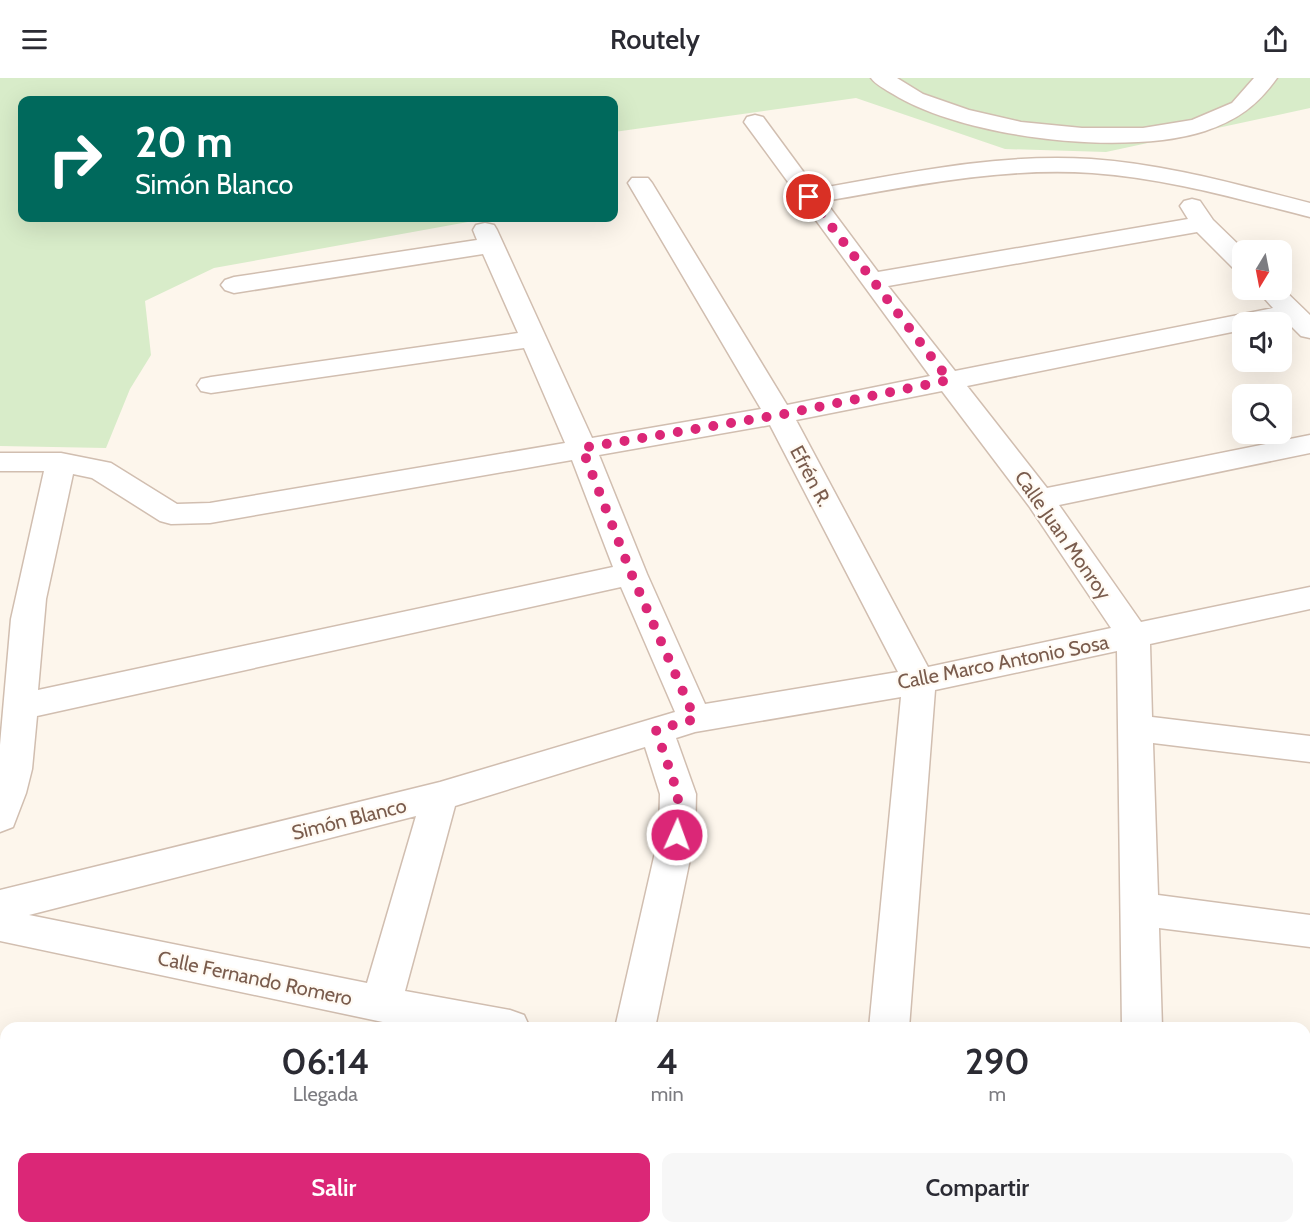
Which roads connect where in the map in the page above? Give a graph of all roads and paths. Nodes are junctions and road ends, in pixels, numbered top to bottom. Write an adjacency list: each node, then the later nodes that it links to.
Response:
1 (882, 78): 2 (street)
2 (1266, 78)
3 (755, 122): 6 (street, Calle Juan Monroy)
4 (1174, 176): 6 (street); 7 (street); 8 (street)
5 (640, 183): 17 (street, Efrén R.)
6 (809, 197): 10 (street, Calle Juan Monroy)
7 (1310, 210)
8 (1203, 224): 9 (street); 10 (street)
9 (1232, 253)
10 (871, 281): 15 (street, Calle Juan Monroy)
11 (234, 285): 14 (street)
12 (1279, 300): 13 (street)
13 (1301, 321): 15 (street)
14 (532, 339): 16 (street); 19 (street)
15 (949, 380): 17 (street); 22 (street, Calle Juan Monroy)
16 (211, 385)
17 (779, 415): 19 (street); 27 (street, Efrén R.)
18 (1310, 444): 22 (street)
19 (582, 448): 21 (street); 23 (street)
20 (0, 462): 21 (street)
21 (61, 462): 25 (street)
22 (1040, 499): 26 (street, Calle Juan Monroy)
23 (631, 573): 28 (street); 29 (street)
24 (1310, 598): 26 (street, Calle Marco Antonio Sosa)
25 (14, 618): 28 (street)
26 (1133, 636): 27 (street, Calle Marco Antonio Sosa); 30 (street)
27 (919, 681): 29 (street, Calle Marco Antonio Sosa); 42 (street)
28 (21, 707): 34 (street)
29 (695, 719): 31 (street, Simón Blanco)
30 (1137, 728): 32 (street); 36 (street)
31 (656, 730): 33 (street, Simón Blanco); 41 (street)
32 (1310, 749)
33 (440, 796): 35 (street, Simón Blanco); 39 (street)
34 (3, 802)
35 (0, 906)
36 (1140, 909): 38 (street); 43 (street)
37 (0, 925): 39 (street, Calle Fernando Romero)
38 (1310, 931)
39 (381, 1005): 40 (street, Calle Fernando Romero)
40 (476, 1022)
41 (636, 1022)
42 (890, 1022)
43 (1142, 1022)

